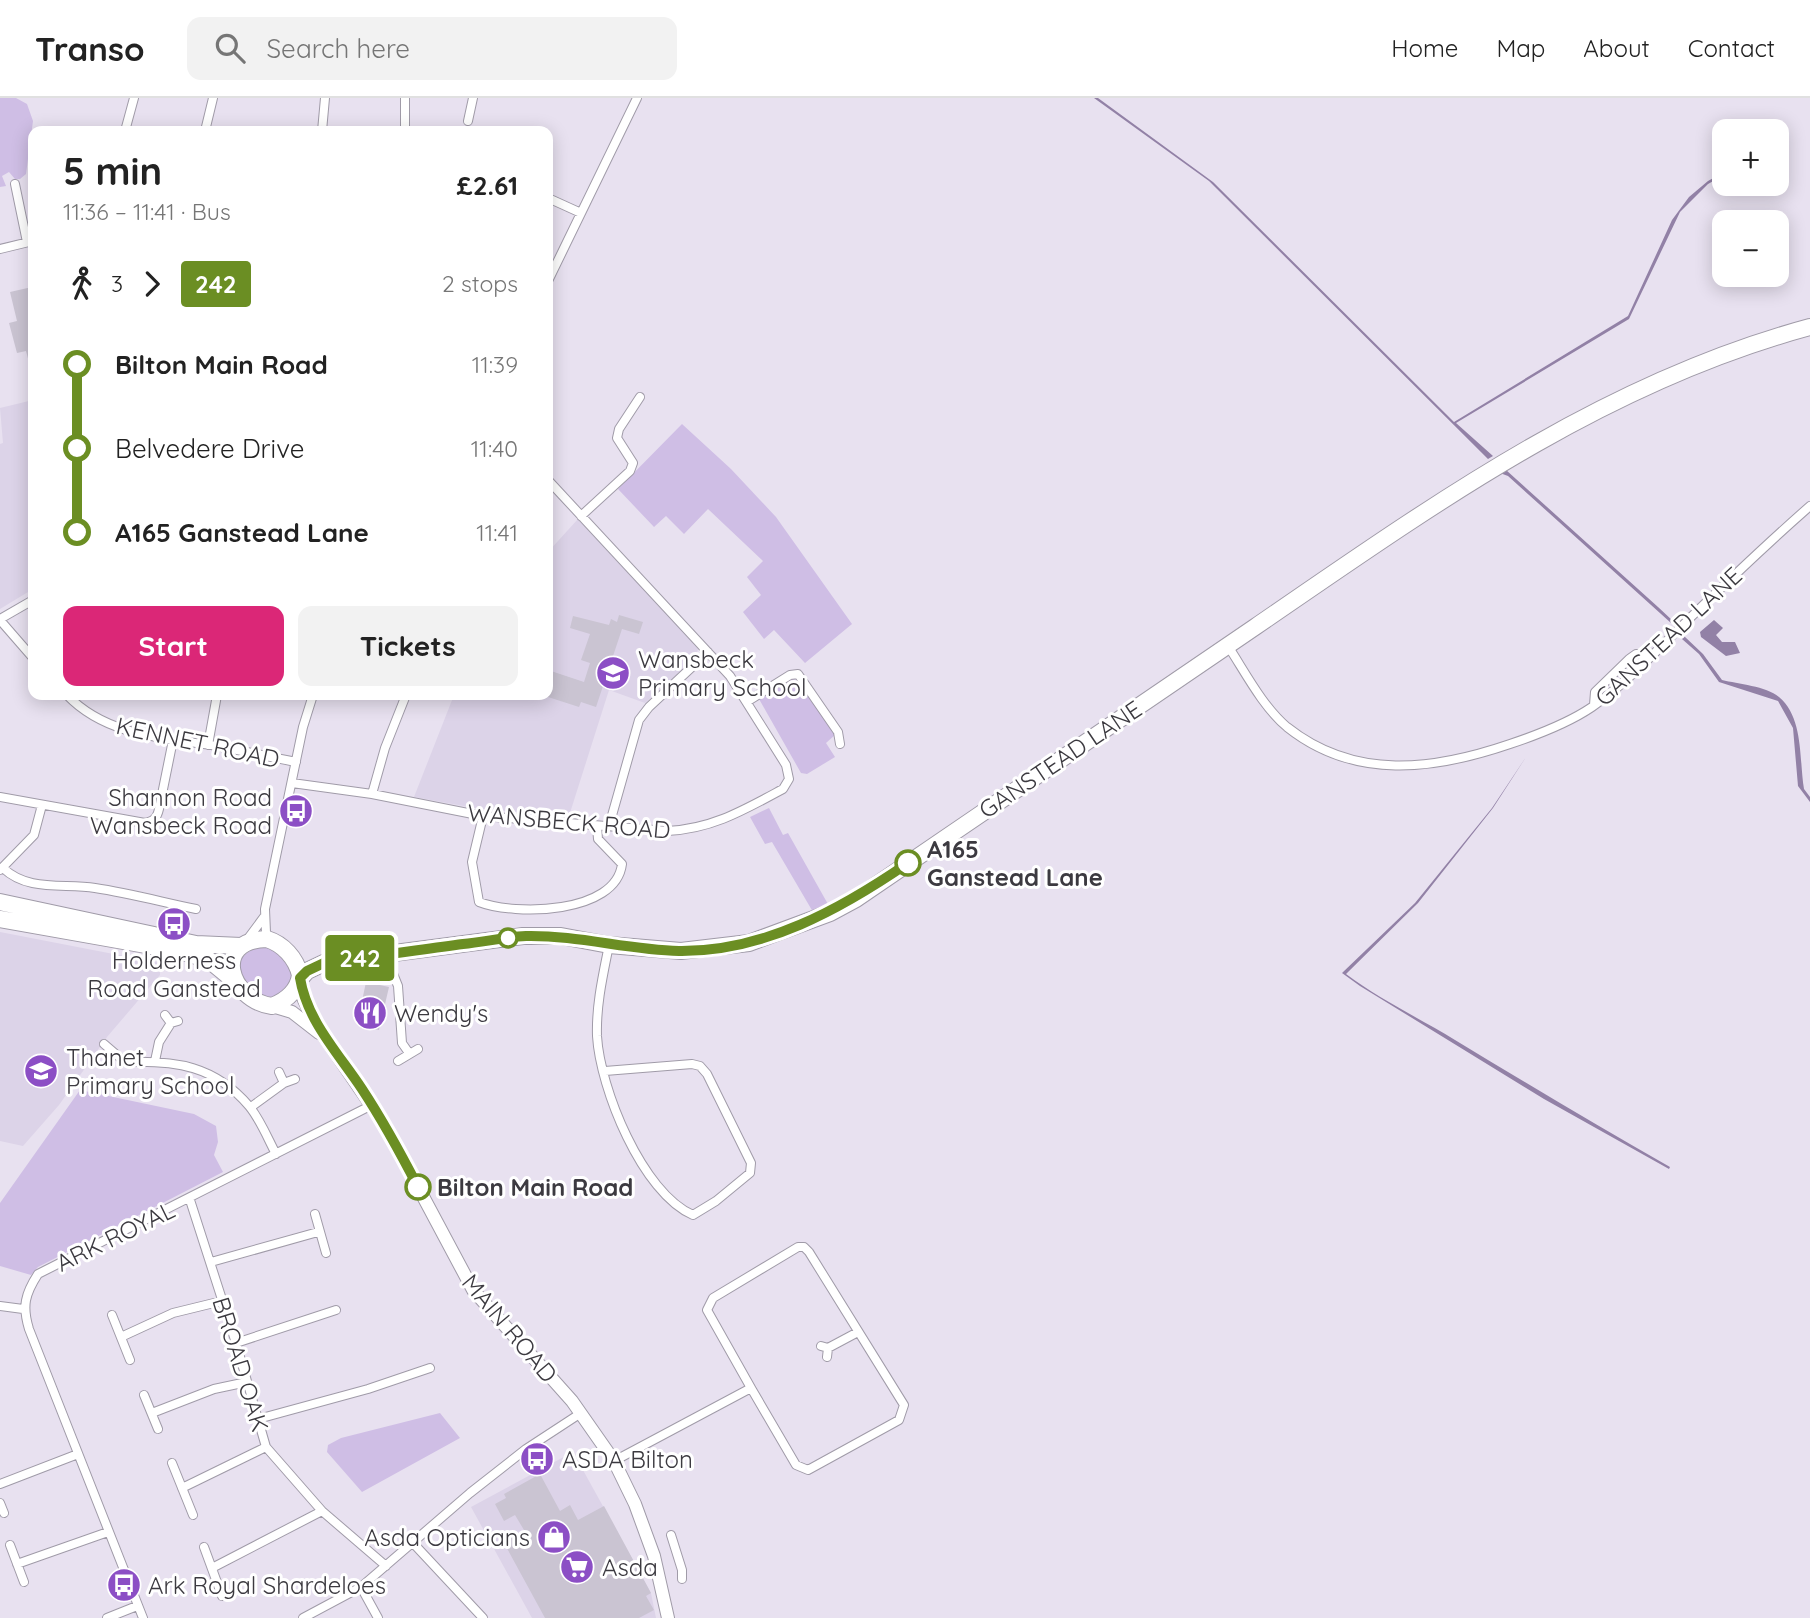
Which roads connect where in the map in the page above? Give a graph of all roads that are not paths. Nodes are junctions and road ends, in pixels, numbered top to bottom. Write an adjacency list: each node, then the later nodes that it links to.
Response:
1 (134, 98): 8 (street)
2 (213, 98): 9 (street)
3 (325, 98): 10 (street)
4 (405, 98): 11 (street)
5 (473, 98): 7 (street)
6 (637, 98): 14 (street)
7 (468, 121)
8 (126, 126)
9 (206, 126)
10 (322, 126)
11 (405, 126)
12 (15, 184): 15 (street)
13 (553, 200): 14 (street)
14 (581, 212): 18 (street)
15 (28, 234)
16 (28, 242): 17 (street)
17 (0, 249)
18 (553, 271)
19 (1810, 327): 26 (highway, GANSTEAD LANE)
20 (640, 397): 23 (street)
21 (553, 487): 23 (street, WANSBECK ROAD)
22 (1810, 506): 29 (street, GANSTEAD LANE)
23 (580, 516): 28 (street, WANSBECK ROAD)
24 (28, 603): 25 (street)
25 (0, 620): 27 (street)
26 (1228, 646): 35 (street, GANSTEAD LANE); 52 (highway, GANSTEAD LANE)
27 (28, 652)
28 (708, 652): 34 (street, WANSBECK ROAD); 46 (street)
29 (1654, 654): 35 (street, GANSTEAD LANE); 35 (street)
30 (72, 700): 36 (street, KENNET ROAD)
31 (216, 700): 38 (street)
32 (312, 700): 39 (street)
33 (404, 700): 41 (street)
34 (748, 701): 37 (street); 46 (street, WANSBECK ROAD)
35 (1594, 705)
36 (173, 740): 38 (street, KENNET ROAD); 43 (street)
37 (839, 744)
38 (208, 745): 39 (street, KENNET ROAD)
39 (296, 762): 40 (street)
40 (292, 783): 41 (street, WANSBECK ROAD); 50 (street)
41 (372, 794): 44 (street, WANSBECK ROAD)
42 (0, 797): 43 (street)
43 (41, 805): 47 (street)
44 (483, 816): 45 (street, WANSBECK ROAD); 45 (street)
45 (597, 826): 46 (street, WANSBECK ROAD)
46 (608, 826)
47 (2, 869): 49 (street)
48 (0, 902): 53 (highway)
49 (196, 909)
50 (264, 916): 53 (street); 54 (street)
51 (0, 919): 58 (highway)
52 (609, 945): 55 (highway, GANSTEAD LANE); 67 (street)
53 (242, 946): 54 (highway); 58 (highway)
54 (281, 947): 56 (highway, GANSTEAD LANE); 57 (highway)
55 (385, 954): 56 (highway, GANSTEAD LANE); 64 (street)
56 (326, 962): 57 (highway, GANSTEAD LANE)
57 (300, 978): 59 (highway); 62 (main road, MAIN ROAD)
58 (237, 983): 59 (highway)
59 (272, 1006): 62 (main road, MAIN ROAD)
60 (172, 1020): 65 (street)
61 (104, 1044): 65 (street)
62 (333, 1045): 71 (main road, MAIN ROAD)
63 (418, 1049): 64 (street)
64 (409, 1053): 66 (street)
65 (155, 1060): 72 (street)
66 (398, 1060)
67 (605, 1071): 67 (street)
68 (279, 1072): 70 (street)
69 (295, 1079): 70 (street)
70 (284, 1083): 72 (street)
71 (372, 1105): 73 (street, ARK ROYAL); 96 (main road, MAIN ROAD)
72 (251, 1107): 73 (street)
73 (276, 1154): 74 (street, ARK ROYAL)
74 (190, 1200): 78 (street, BROAD OAK); 81 (street, ARK ROYAL)
75 (315, 1214): 76 (street)
76 (318, 1232): 77 (street); 78 (street)
77 (326, 1253)
78 (211, 1262): 79 (street, BROAD OAK)
79 (222, 1301): 85 (street); 86 (street, BROAD OAK)
80 (0, 1306): 81 (street)
81 (23, 1309): 100 (street)
82 (336, 1310): 86 (street)
83 (112, 1315): 85 (street)
84 (858, 1332): 87 (street); 93 (street); 93 (street)
85 (121, 1337): 88 (street)
86 (236, 1343): 92 (street, BROAD OAK)
87 (825, 1350)
88 (130, 1360)
89 (410, 1364): 91 (street)
90 (430, 1368): 91 (street)
91 (413, 1374): 97 (street)
92 (247, 1382): 95 (street); 97 (street, BROAD OAK)
93 (751, 1388): 101 (street)
94 (145, 1395): 95 (street)
95 (152, 1413): 98 (street)
96 (581, 1413): 101 (main road, MAIN ROAD); 111 (street)
97 (258, 1419): 99 (street, BROAD OAK)
98 (158, 1429)
99 (266, 1447): 104 (street); 106 (street, BROAD OAK)
100 (78, 1454): 103 (street); 109 (street)
101 (614, 1461): 127 (main road, MAIN ROAD)
102 (172, 1464): 104 (street)
103 (0, 1484)
104 (183, 1488): 108 (street)
105 (0, 1503): 107 (street)
106 (322, 1511): 115 (street, BROAD OAK); 116 (street)
107 (4, 1513)
108 (193, 1515)
109 (108, 1532): 114 (street); 121 (street)
110 (671, 1535): 117 (street)
111 (414, 1543): 115 (street); 126 (street)
112 (10, 1545): 114 (street)
113 (204, 1547): 116 (street)
114 (17, 1564): 118 (street)
115 (386, 1566): 119 (street)
116 (212, 1567): 120 (street)
117 (682, 1579)
118 (24, 1582)
119 (361, 1587): 124 (street); 125 (street)
120 (222, 1597)
121 (137, 1606): 122 (street); 123 (street)
122 (107, 1618)
123 (143, 1618)
124 (303, 1618)
125 (378, 1618)
126 (483, 1618)
127 (668, 1618)

